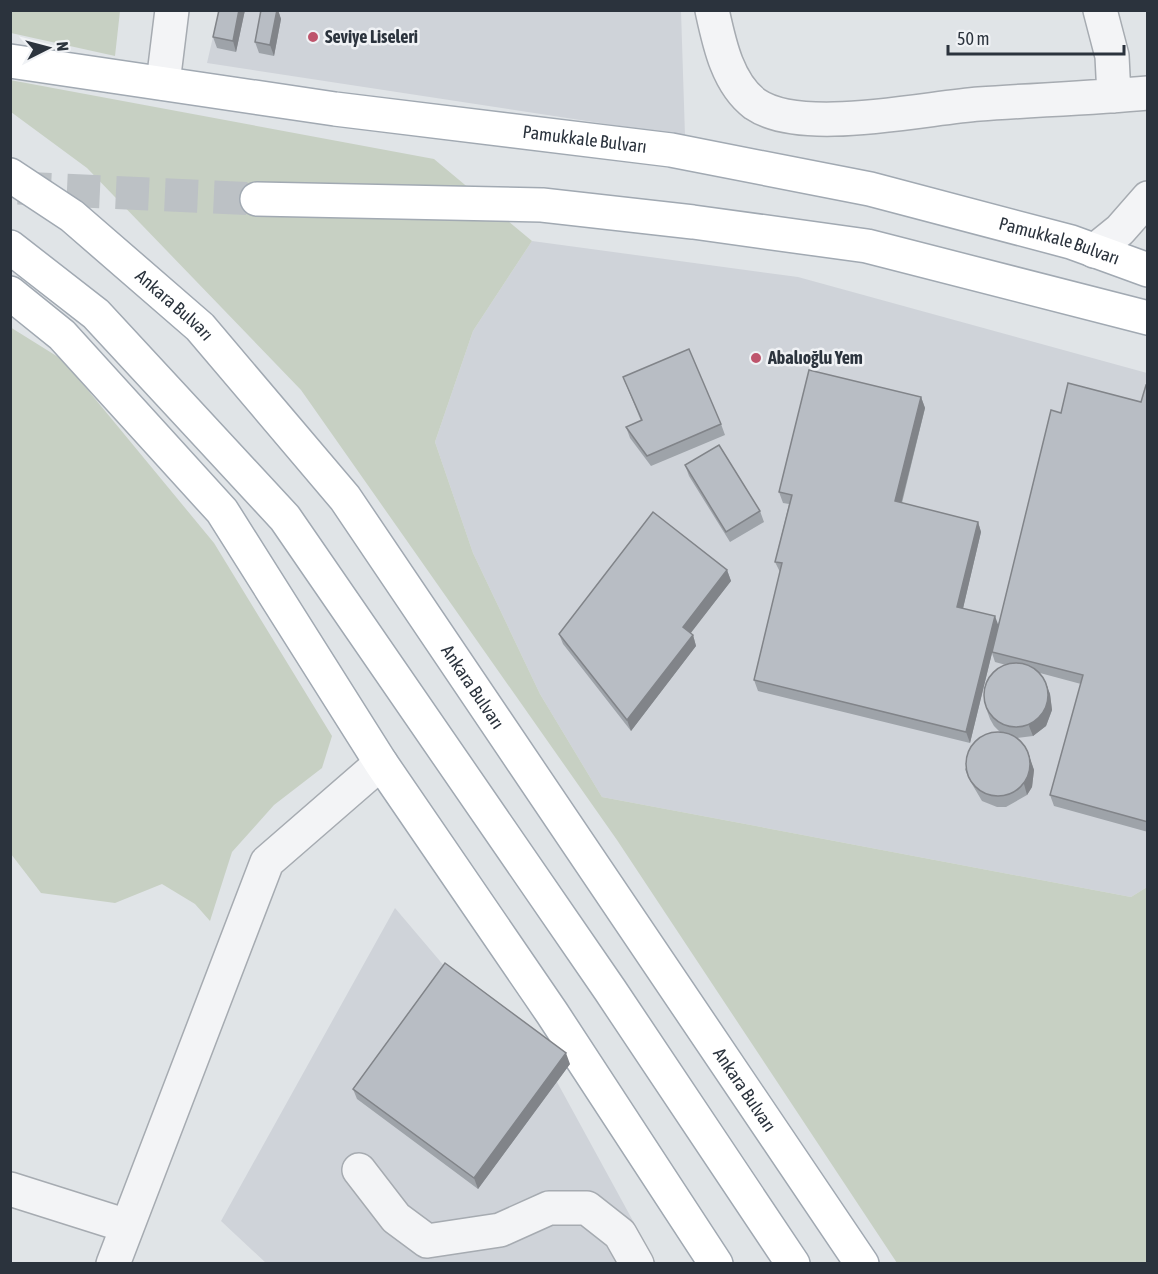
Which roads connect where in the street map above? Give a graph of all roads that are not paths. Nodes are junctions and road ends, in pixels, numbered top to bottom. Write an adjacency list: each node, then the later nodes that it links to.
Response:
1 (172, 10): 5 (street)
2 (712, 10): 7 (street)
3 (1100, 10): 7 (street)
4 (10, 61): 5 (main road, Pamukkale Bulvarı)
5 (163, 83): 12 (main road, Pamukkale Bulvarı)
6 (1148, 93): 7 (street)
7 (1114, 96)
8 (10, 175): 24 (main road, Ankara Bulvarı)
9 (1148, 198): 12 (street)
10 (257, 200): 15 (main road)
11 (10, 247): 23 (main road)
12 (1094, 251): 13 (main road, Pamukkale Bulvarı)
13 (1148, 270)
14 (10, 293): 16 (main road)
15 (1148, 318)
16 (381, 763): 19 (street); 22 (main road)
17 (359, 1170): 21 (street)
18 (10, 1189): 19 (street)
19 (127, 1226): 20 (street)
20 (113, 1263)
21 (637, 1263)
22 (716, 1263)
23 (793, 1263)
24 (862, 1263)

